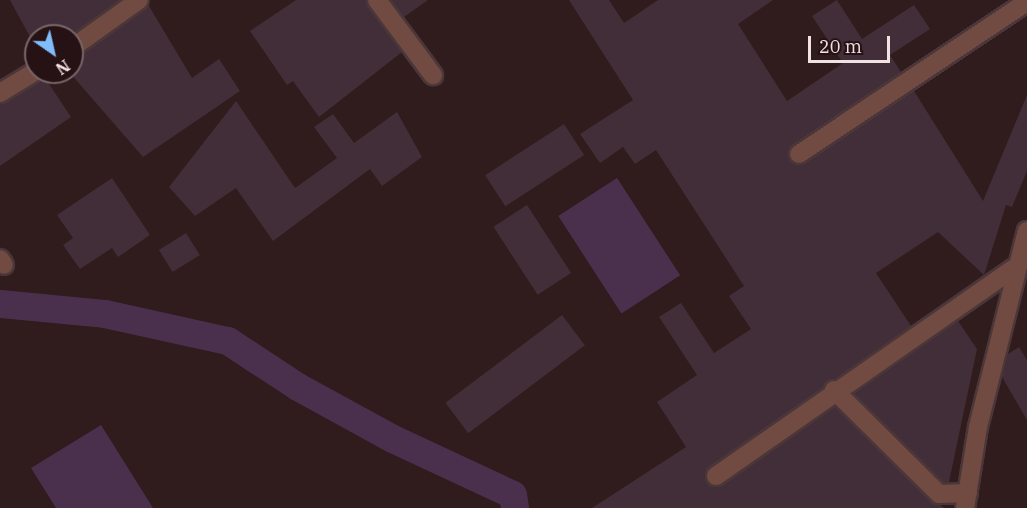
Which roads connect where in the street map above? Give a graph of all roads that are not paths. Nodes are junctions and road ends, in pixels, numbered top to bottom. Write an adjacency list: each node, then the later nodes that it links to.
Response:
1 (139, 0): 4 (street)
2 (377, 0): 5 (street)
3 (1027, 2): 8 (street)
4 (84, 39)
5 (433, 75)
6 (24, 78): 7 (street)
7 (0, 93)
8 (799, 154)
9 (1027, 231): 10 (street)
10 (1014, 268): 11 (street); 13 (street)
11 (834, 390): 12 (street); 13 (street)
12 (716, 476)
13 (967, 501)

